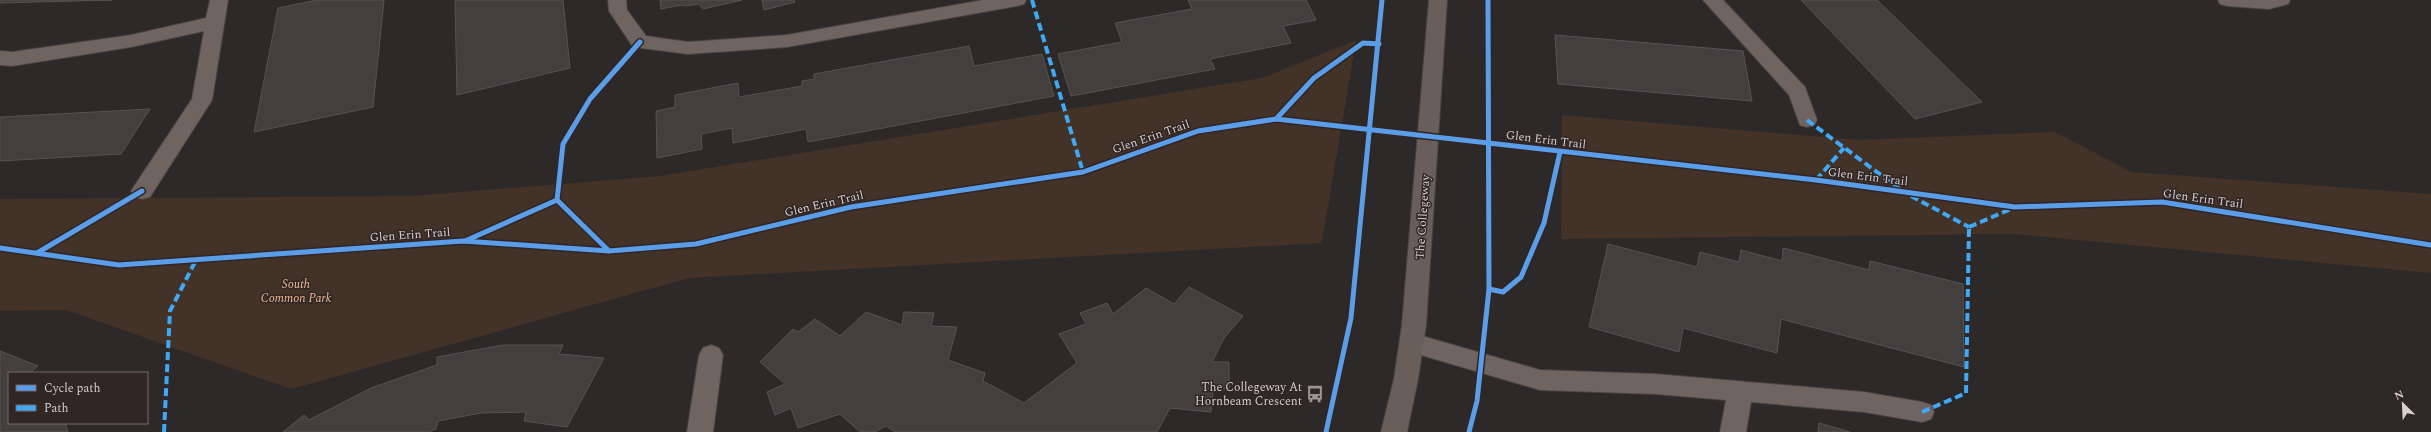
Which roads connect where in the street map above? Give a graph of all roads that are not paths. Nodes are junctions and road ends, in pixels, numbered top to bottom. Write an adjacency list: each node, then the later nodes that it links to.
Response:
1 (218, 0): 9 (street)
2 (616, 0): 8 (street)
3 (1017, 0): 8 (street)
4 (1438, 0): 13 (street, The Collegeway)
5 (1709, 0): 11 (street)
6 (2227, 0): 7 (street)
7 (2281, 0)
8 (991, 2)
9 (215, 22): 10 (street); 12 (street)
10 (0, 58)
11 (1807, 120)
12 (142, 191)
13 (1412, 342): 15 (street); 18 (street, The Collegeway)
14 (711, 355): 17 (street)
15 (1740, 392): 16 (street); 19 (street)
16 (1922, 412)
17 (700, 432)
18 (1394, 432)
19 (1733, 432)

